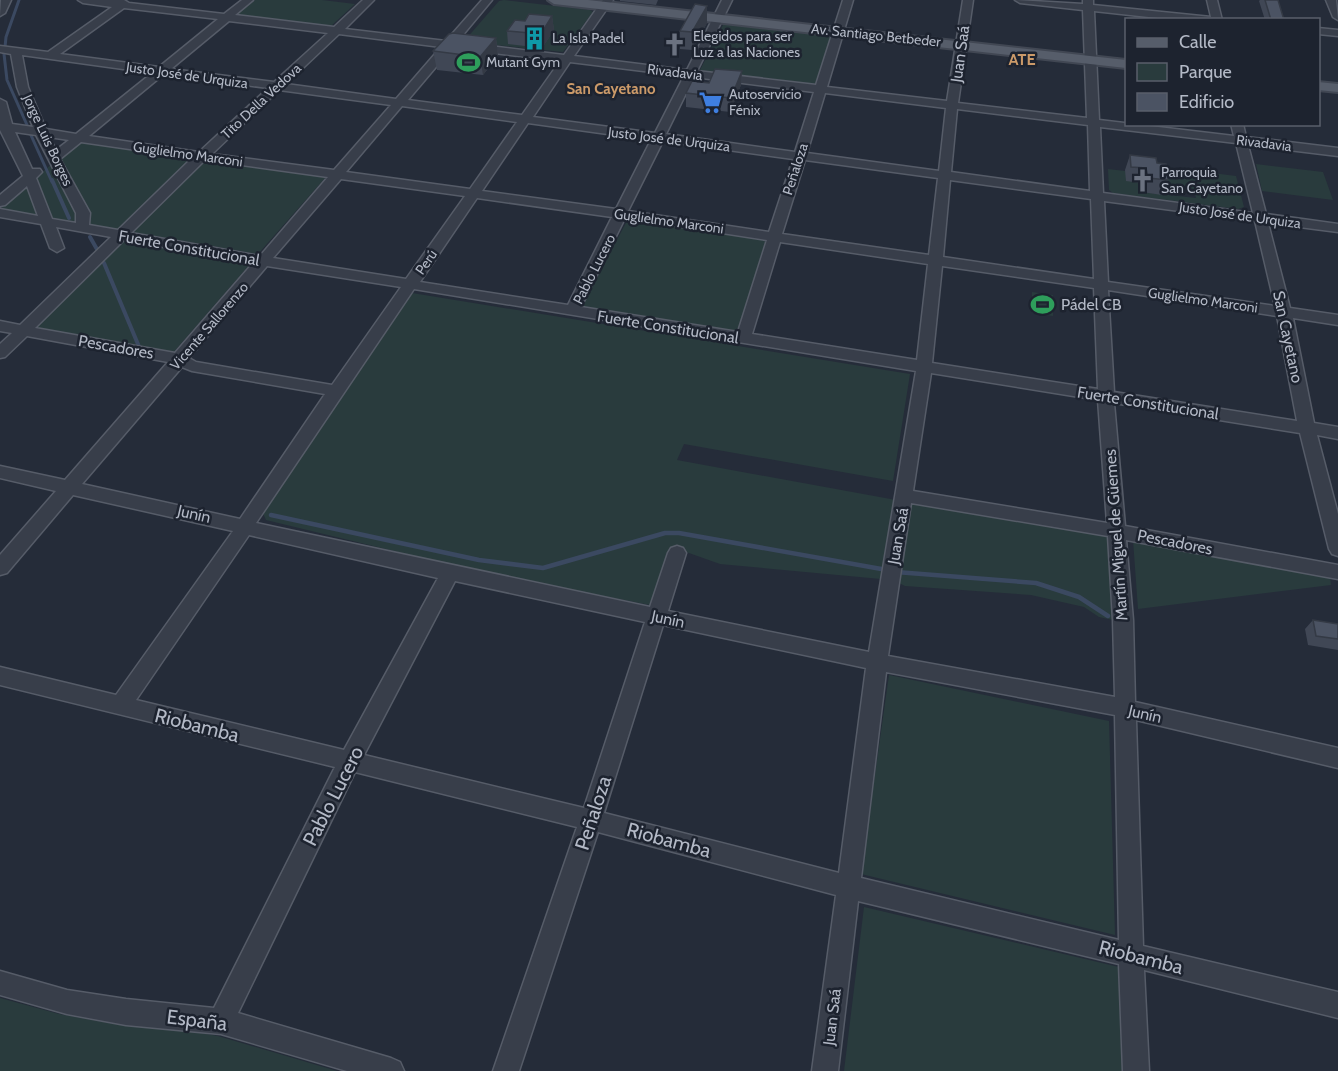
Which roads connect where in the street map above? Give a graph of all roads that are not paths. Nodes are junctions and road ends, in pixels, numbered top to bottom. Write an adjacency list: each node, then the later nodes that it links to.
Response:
1 (6, 0): 16 (street)
2 (83, 0): 13 (street, Rivadavia)
3 (248, 0): 18 (street)
4 (369, 0): 24 (street, Tito Della Vedova)
5 (487, 0): 26 (street, Vicente Sallorenzo)
6 (554, 0): 14 (main road, Av. Santiago Betbeder)
7 (728, 0): 19 (street, Pablo Lucero)
8 (848, 0): 22 (street, Peñaloza)
9 (968, 0): 27 (street, Juan Saá)
10 (1020, 0): 15 (street)
11 (1212, 0): 21 (street)
12 (1331, 0): 17 (street)
13 (124, 2): 18 (street, Rivadavia); 30 (street)
14 (607, 3): 19 (main road, Av. Santiago Betbeder); 31 (street, Perú)
15 (1089, 4): 20 (street); 32 (street, Martín Miguel de Güemes)
16 (0, 13)
17 (1338, 17)
18 (226, 18): 24 (street, Rivadavia); 34 (street)
19 (719, 18): 22 (main road, Av. Santiago Betbeder); 35 (street, Pablo Lucero)
20 (1195, 18)
21 (1216, 18)
22 (840, 31): 27 (main road, Av. Santiago Betbeder); 39 (street, Peñaloza)
23 (1320, 31): 25 (street)
24 (335, 32): 26 (street, Rivadavia); 37 (street, Tito Della Vedova)
25 (1338, 33)
26 (448, 45): 31 (street, Rivadavia); 41 (street, Vicente Sallorenzo)
27 (961, 45): 32 (main road, Av. Santiago Betbeder); 42 (street, Juan Saá)
28 (0, 49): 29 (street, Justo José de Urquiza)
29 (15, 51): 30 (street, Justo José de Urquiza); 47 (street, Jorge Luis Borges)
30 (50, 56): 34 (street, Justo José de Urquiza)
31 (567, 58): 35 (street, Rivadavia); 43 (street, Perú)
32 (1091, 60): 33 (main road, Av. Santiago Betbeder); 44 (street, Martín Miguel de Güemes)
33 (1125, 64)
34 (161, 71): 37 (street, Justo José de Urquiza); 48 (street)
35 (691, 74): 39 (street, Rivadavia); 49 (street, Pablo Lucero)
36 (1320, 86): 38 (main road)
37 (276, 87): 41 (street, Justo José de Urquiza); 52 (street, Tito Della Vedova)
38 (1338, 88)
39 (821, 90): 42 (street, Rivadavia); 53 (street, Peñaloza)
40 (0, 102): 46 (street, Jorge Luis Borges)
41 (399, 105): 43 (street, Justo José de Urquiza); 56 (street, Vicente Sallorenzo)
42 (952, 105): 44 (street, Rivadavia); 57 (street, Juan Saá)
43 (523, 120): 49 (street, Justo José de Urquiza); 58 (street, Perú)
44 (1094, 123): 50 (street, Rivadavia); 59 (street, Martín Miguel de Güemes)
45 (1237, 126): 50 (street, San Cayetano)
46 (3, 127): 47 (street, Guglielmo Marconi); 55 (street, Jorge Luis Borges)
47 (42, 134): 48 (street, Guglielmo Marconi); 54 (street, Jorge Luis Borges)
48 (77, 138): 52 (street, Guglielmo Marconi); 54 (street)
49 (658, 138): 53 (street, Justo José de Urquiza); 62 (street, Pablo Lucero)
50 (1240, 141): 51 (street, Rivadavia); 63 (street, San Cayetano)
51 (1338, 152)
52 (202, 156): 56 (street, Guglielmo Marconi); 67 (street, Tito Della Vedova)
53 (798, 156): 57 (street, Justo José de Urquiza); 68 (street, Peñaloza)
54 (54, 158): 65 (street, Jorge Luis Borges)
55 (33, 175): 60 (street); 64 (street, Jorge Luis Borges)
56 (338, 175): 58 (street, Guglielmo Marconi); 70 (street, Vicente Sallorenzo)
57 (945, 176): 59 (street, Justo José de Urquiza); 71 (street, Juan Saá)
58 (473, 194): 62 (street, Guglielmo Marconi); 72 (street, Perú)
59 (1097, 196): 63 (street, Justo José de Urquiza); 73 (street, Martín Miguel de Güemes)
60 (0, 202)
61 (0, 213): 64 (street, Fuerte Constitucional)
62 (622, 214): 68 (street, Guglielmo Marconi); 74 (street, Pablo Lucero)
63 (1259, 218): 66 (street, Justo José de Urquiza); 75 (street, San Cayetano)
64 (47, 222): 65 (street, Fuerte Constitucional); 69 (street, Jorge Luis Borges)
65 (82, 228): 67 (street, Fuerte Constitucional)
66 (1338, 228)
67 (123, 235): 70 (street, Fuerte Constitucional); 78 (street, Tito Della Vedova)
68 (774, 237): 71 (street, Guglielmo Marconi); 79 (street, Peñaloza)
69 (57, 248)
70 (264, 261): 72 (street, Fuerte Constitucional); 81 (street, Vicente Sallorenzo)
71 (937, 261): 73 (street, Guglielmo Marconi); 82 (street, Juan Saá)
72 (410, 285): 74 (street, Fuerte Constitucional); 83 (street, Perú)
73 (1101, 285): 75 (street, Guglielmo Marconi); 84 (street, Martín Miguel de Güemes)
74 (572, 311): 79 (street, Fuerte Constitucional)
75 (1284, 312): 76 (street, Guglielmo Marconi); 85 (street, San Cayetano)
76 (1338, 320)
77 (0, 326): 78 (street, Pescadores)
78 (24, 330): 80 (street, Tito Della Vedova); 81 (street, Pescadores)
79 (743, 339): 82 (street, Fuerte Constitucional)
80 (0, 353)
81 (180, 359): 83 (street, Pescadores); 88 (street, Vicente Sallorenzo)
82 (924, 368): 84 (street, Fuerte Constitucional); 89 (street, Juan Saá)
83 (337, 391): 90 (street, Perú)
84 (1106, 397): 85 (street, Fuerte Constitucional); 91 (street, Martín Miguel de Güemes)
85 (1307, 428): 86 (street, Fuerte Constitucional); 92 (street, San Cayetano)
86 (1338, 433)
87 (0, 472): 88 (street, Junín)
88 (72, 487): 90 (street, Junín); 94 (street, Vicente Sallorenzo)
89 (905, 496): 91 (street, Pescadores); 98 (street, Juan Saá)
90 (246, 526): 96 (street, Junín); 100 (street, Perú)
91 (1116, 531): 95 (street, Pescadores); 101 (street, Martín Miguel de Güemes)
92 (1338, 549)
93 (677, 553): 97 (street, Peñaloza)
94 (0, 568)
95 (1338, 572)
96 (450, 573): 97 (street, Junín); 103 (street, Pablo Lucero)
97 (658, 617): 98 (street, Junín); 104 (street, Peñaloza)
98 (878, 662): 101 (street, Junín); 105 (street, Juan Saá)
99 (0, 676): 100 (street, Riobamba)
100 (120, 707): 103 (street, Riobamba)
101 (1126, 710): 102 (street, Junín); 106 (street, Martín Miguel de Güemes)
102 (1338, 758)
103 (349, 762): 104 (street, Riobamba); 109 (street, Pablo Lucero)
104 (591, 820): 105 (street, Riobamba); 111 (street, Peñaloza)
105 (849, 887): 106 (street, Riobamba); 112 (street, Juan Saá)
106 (1131, 955): 108 (street, Riobamba); 113 (street, Martín Miguel de Güemes)
107 (0, 983): 109 (street, España)
108 (1338, 1005)
109 (221, 1021): 110 (street, España)
110 (391, 1071)
111 (506, 1071)
112 (825, 1071)
113 (1136, 1071)

